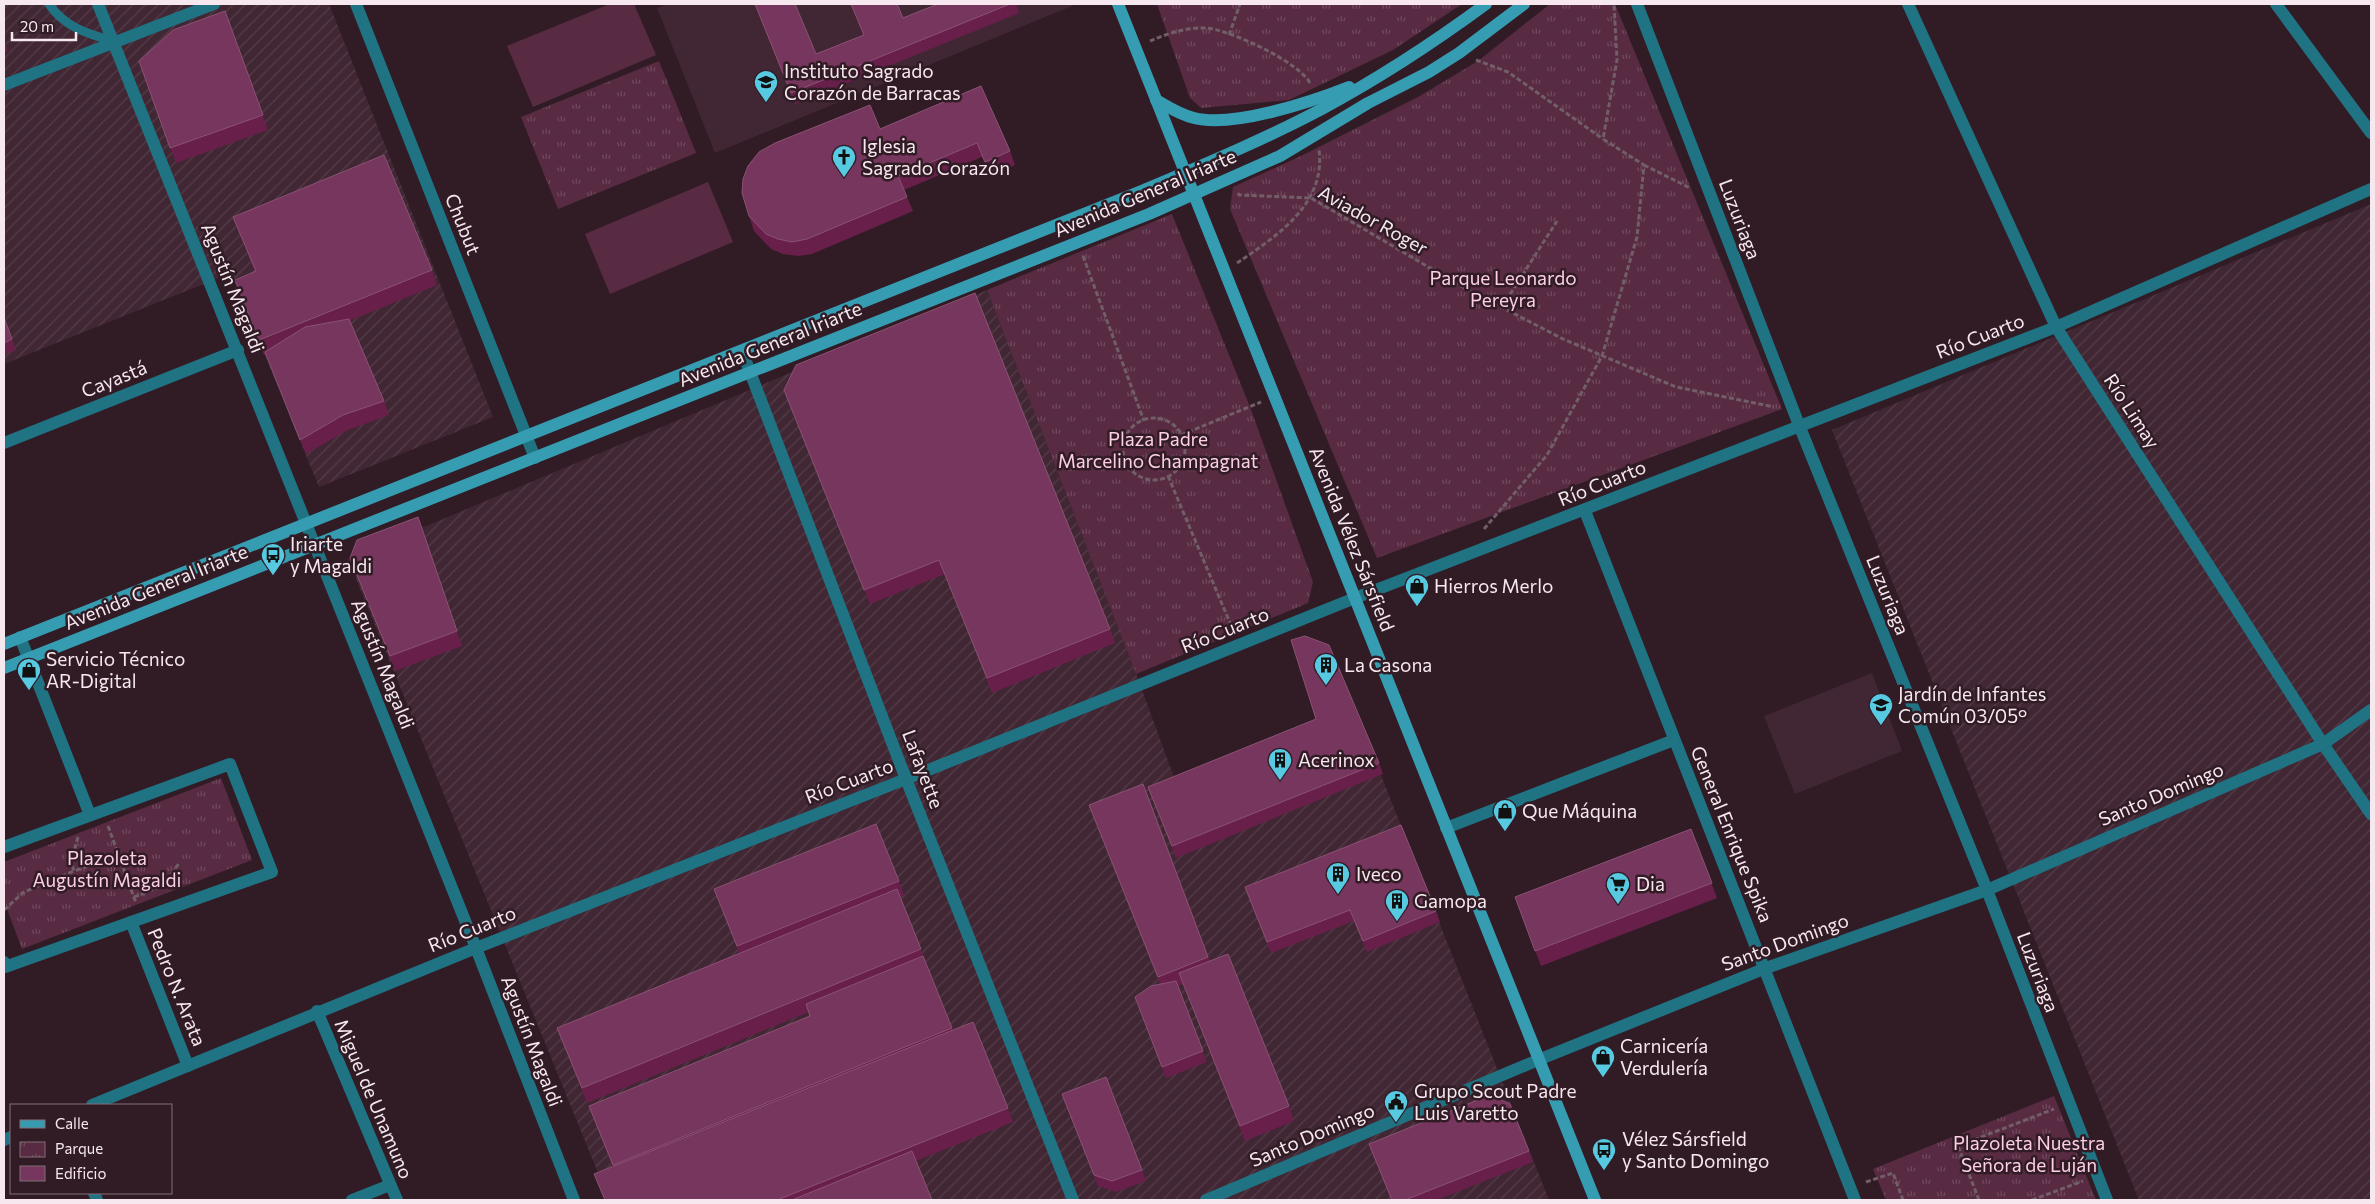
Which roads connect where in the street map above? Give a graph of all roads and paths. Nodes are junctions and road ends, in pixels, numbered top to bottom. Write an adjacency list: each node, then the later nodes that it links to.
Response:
1 (49, 4): 14 (lane)
2 (98, 4): 14 (street, Agustín Magaldi)
3 (214, 4): 14 (street)
4 (356, 4): 44 (street, Chubut)
5 (1118, 4): 15 (main road, Avenida Vélez Sársfield)
6 (1240, 4): 13 (path)
7 (1486, 4): 17 (main road, Avenida General Iriarte)
8 (1524, 4): 16 (main road, Avenida General Iriarte)
9 (1614, 4): 23 (path)
10 (1637, 4): 27 (street, Luzuriaga)
11 (1908, 4): 35 (street, Río Limay)
12 (2276, 4): 21 (street)
13 (1229, 35): 15 (path); 19 (path)
14 (113, 41): 18 (street); 36 (street, Agustín Magaldi)
15 (1135, 46): 20 (main road, Avenida Vélez Sársfield)
16 (1459, 53): 22 (main road, Avenida General Iriarte); 23 (path)
17 (1388, 71): 19 (main road); 25 (main road, Avenida General Iriarte)
18 (4, 84)
19 (1316, 98): 20 (main road)
20 (1156, 100): 25 (main road, Avenida Vélez Sársfield)
21 (2371, 133)
22 (1318, 134): 26 (main road, Avenida General Iriarte); 30 (path)
23 (1603, 139): 24 (path)
24 (1644, 165): 27 (path); 38 (path)
25 (1185, 172): 29 (main road, Avenida Vélez Sársfield); 37 (main road, Avenida General Iriarte)
26 (1232, 178): 29 (main road, Avenida General Iriarte); 30 (path, Aviador Roger)
27 (1707, 184): 42 (street, Luzuriaga)
28 (2371, 189): 35 (street, Río Cuarto)
29 (1194, 194): 32 (main road, Avenida General Iriarte); 33 (main road, Avenida Vélez Sársfield)
30 (1310, 198): 33 (path); 34 (path, Aviador Roger)
31 (1557, 221): 34 (path)
32 (1078, 242): 39 (main road, Avenida General Iriarte); 41 (path)
33 (1225, 271): 40 (main road, Avenida Vélez Sársfield)
34 (1502, 308): 38 (path, Aviador Roger)
35 (2056, 327): 42 (street, Río Cuarto); 60 (street, Río Limay)
36 (238, 350): 45 (street, Cayastá); 49 (street, Agustín Magaldi)
37 (742, 351): 39 (street, Lafayette); 44 (main road, Avenida General Iriarte)
38 (1602, 356): 42 (path, Aviador Roger); 50 (path)
39 (749, 372): 46 (main road, Avenida General Iriarte); 61 (street, Lafayette)
40 (1275, 397): 43 (path); 52 (main road, Avenida Vélez Sársfield)
41 (1144, 421): 43 (path); 47 (path)
42 (1800, 425): 48 (street, Río Cuarto); 69 (street, Luzuriaga)
43 (1181, 435): 47 (path)
44 (527, 436): 46 (street, Chubut); 49 (main road, Avenida General Iriarte)
45 (4, 443)
46 (535, 458): 51 (main road, Avenida General Iriarte)
47 (1168, 476): 55 (path)
48 (1585, 511): 52 (street, Río Cuarto); 59 (street, General Enrique Spika)
49 (307, 523): 51 (street, Agustín Magaldi); 53 (main road, Avenida General Iriarte)
50 (1482, 533)
51 (315, 544): 56 (main road, Avenida General Iriarte); 73 (street, Agustín Magaldi)
52 (1356, 598): 55 (street, Río Cuarto); 64 (main road, Avenida Vélez Sársfield)
53 (20, 637): 54 (main road, Avenida General Iriarte); 56 (street)
54 (4, 644)
55 (1238, 645): 61 (street, Río Cuarto)
56 (29, 658): 57 (main road, Avenida General Iriarte); 63 (street)
57 (4, 668)
58 (2371, 710): 60 (street, Santo Domingo)
59 (1674, 740): 64 (street); 75 (street, General Enrique Spika)
60 (2323, 744): 62 (street, Río Limay); 69 (street, Santo Domingo)
61 (906, 779): 73 (street, Río Cuarto); 87 (street, Lafayette)
62 (2371, 814)
63 (90, 815): 65 (street, Pedro N. Arata); 66 (path); 68 (path); 72 (street, Pedro N. Arata)
64 (1446, 828): 77 (main road, Avenida Vélez Sársfield)
65 (4, 847)
66 (118, 855): 68 (path); 70 (path)
67 (180, 862): 70 (path)
68 (74, 871): 71 (path)
69 (1987, 890): 75 (street, Santo Domingo); 79 (street, Luzuriaga)
70 (134, 898): 72 (path)
71 (4, 910)
72 (131, 922): 74 (street, Pedro N. Arata); 78 (street, Pedro N. Arata)
73 (476, 948): 76 (street, Río Cuarto); 86 (street, Agustín Magaldi)
74 (4, 962)
75 (1766, 968): 77 (street, Santo Domingo); 83 (street, General Enrique Spika)
76 (317, 1012): 78 (street, Río Cuarto); 82 (street, Miguel de Unamuno)
77 (1538, 1060): 88 (street, Santo Domingo); 89 (main road, Avenida Vélez Sársfield)
78 (188, 1066): 80 (street, Río Cuarto)
79 (2068, 1103): 81 (street, Luzuriaga); 91 (path)
80 (94, 1104)
81 (2097, 1176): 92 (path); 93 (street, Luzuriaga)
82 (390, 1185): 84 (street); 85 (street, Miguel de Unamuno)
83 (1853, 1195): 90 (path)
84 (352, 1200)
85 (397, 1200)
86 (574, 1200)
87 (1073, 1200)
88 (1206, 1200)
89 (1595, 1200)
90 (1903, 1200)
91 (1979, 1200)
92 (2032, 1200)
93 (2107, 1200)

